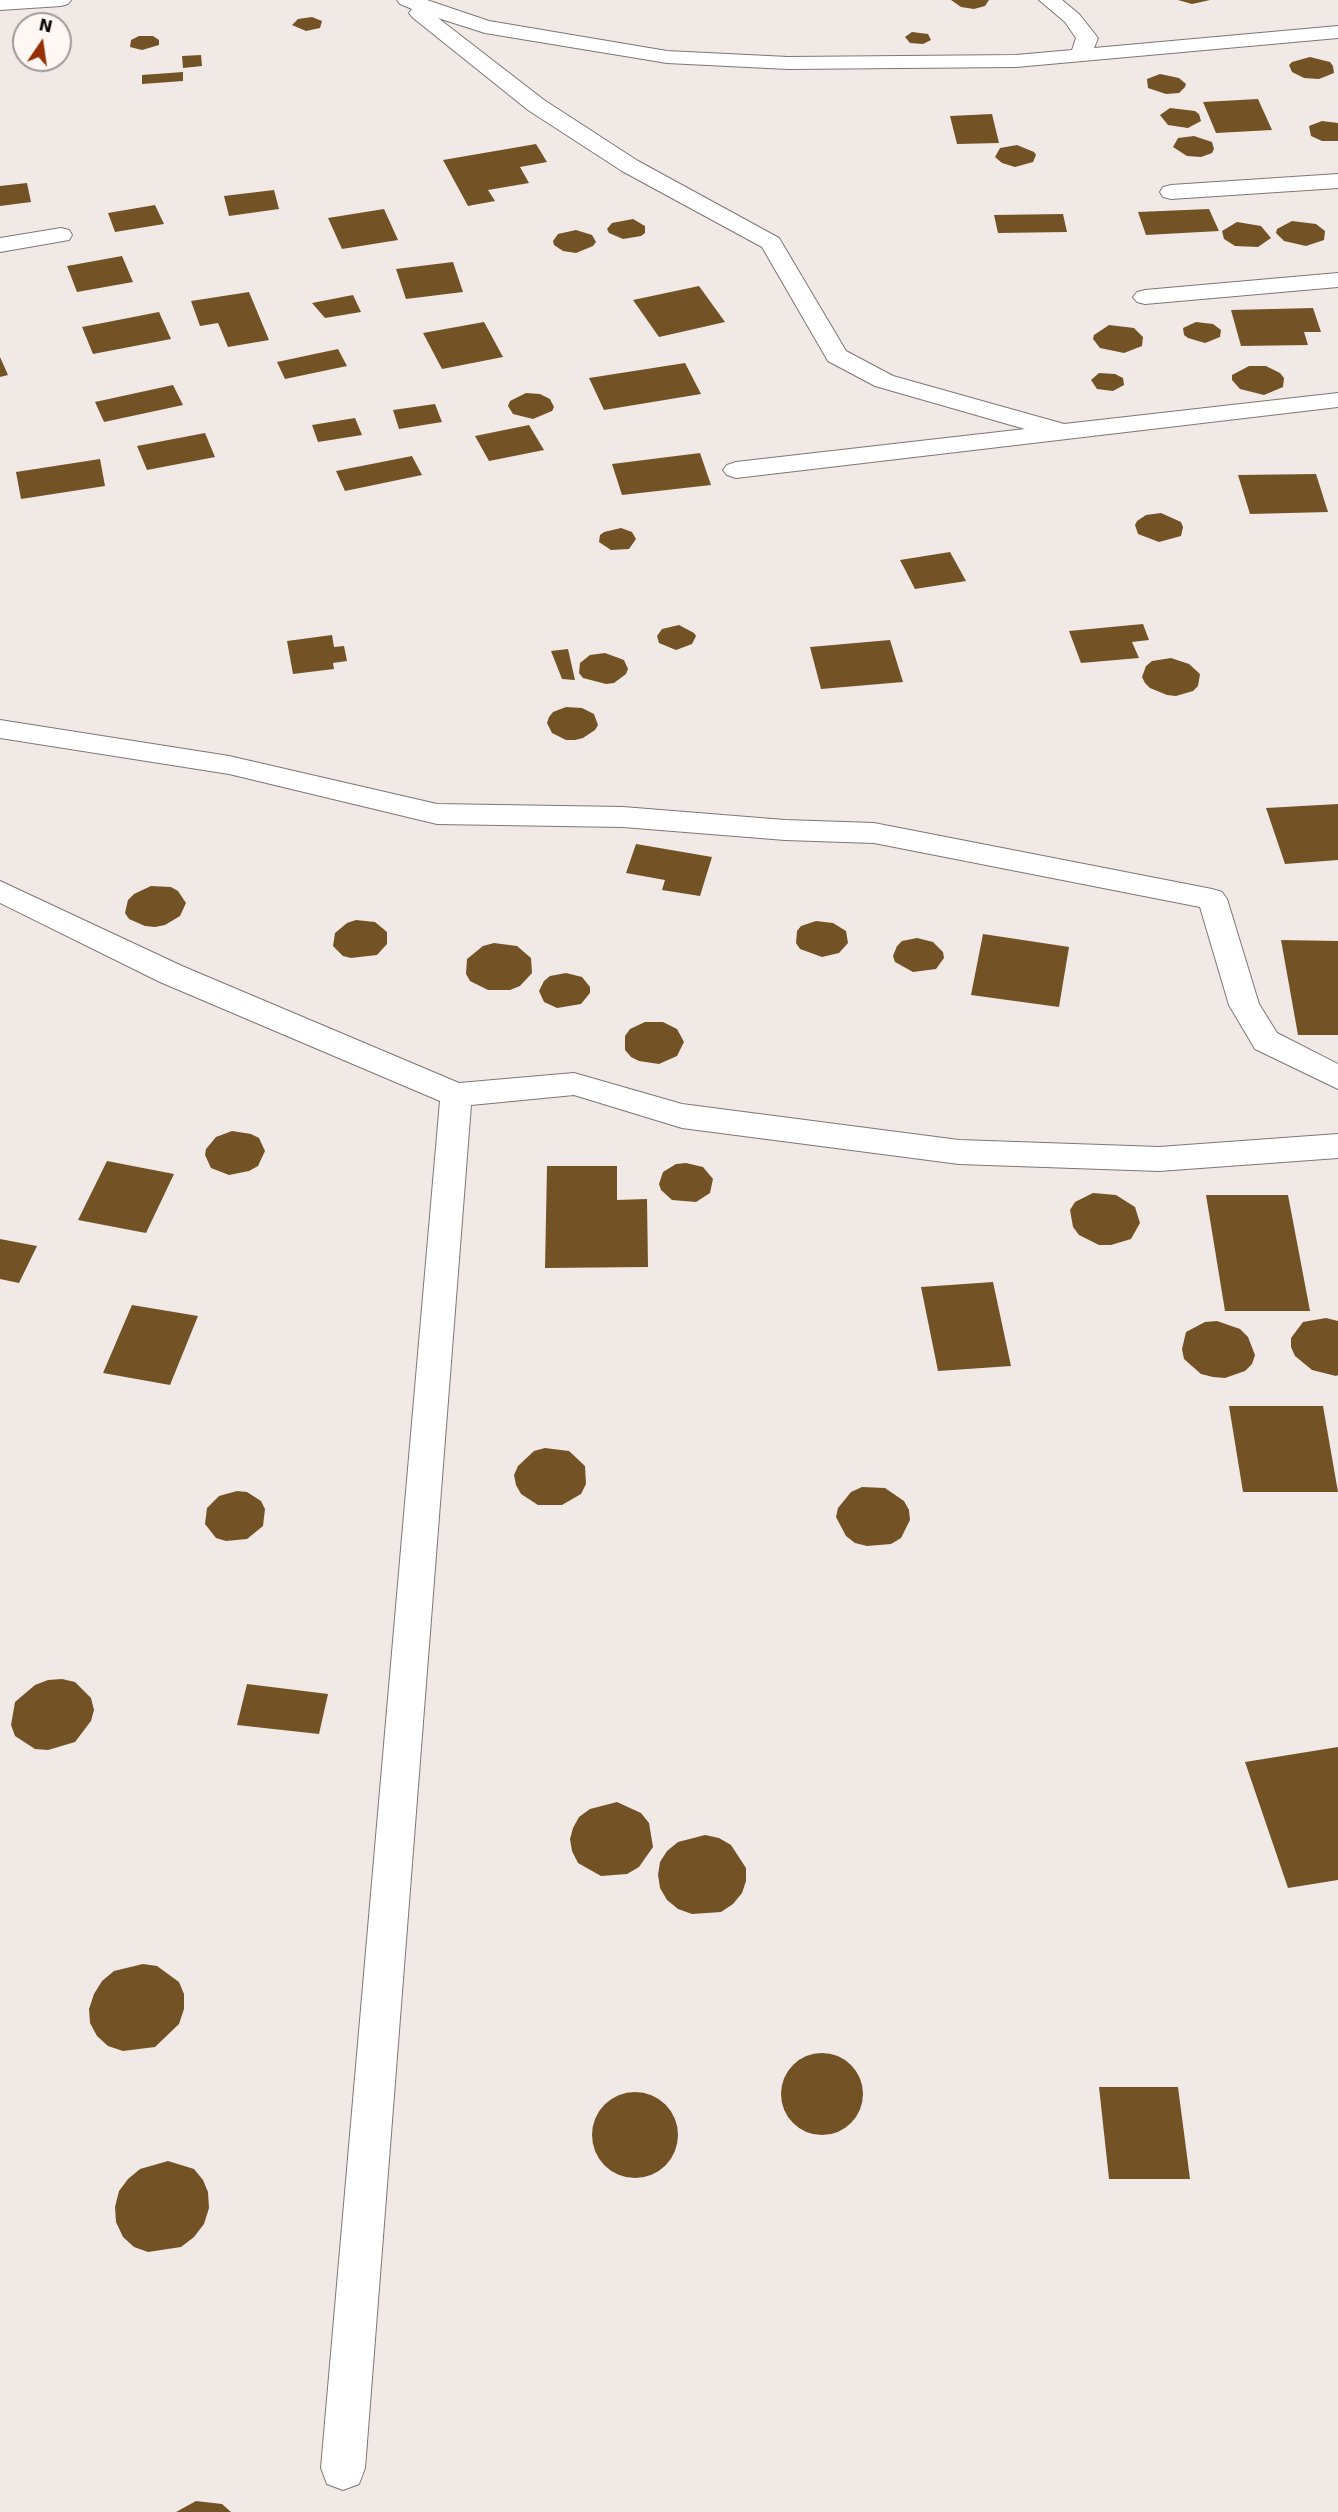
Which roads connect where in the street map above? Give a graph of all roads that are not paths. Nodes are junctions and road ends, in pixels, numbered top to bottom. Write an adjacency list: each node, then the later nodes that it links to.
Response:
1 (62, 0): 5 (street)
2 (402, 0): 15 (street)
3 (407, 0): 7 (street)
4 (1049, 0): 7 (street)
5 (0, 4)
6 (1338, 32): 7 (street)
7 (1081, 54)
8 (1338, 181): 9 (street)
9 (1172, 192)
10 (61, 236): 11 (street)
11 (0, 244)
12 (1338, 280): 13 (street)
13 (1145, 297)
14 (1338, 400): 15 (street)
15 (1067, 433): 16 (street)
16 (735, 470)
17 (0, 729): 19 (street)
18 (0, 891): 20 (street)
19 (1338, 1078)
20 (456, 1095): 21 (street); 22 (street)
21 (1338, 1146)
22 (343, 2468)

